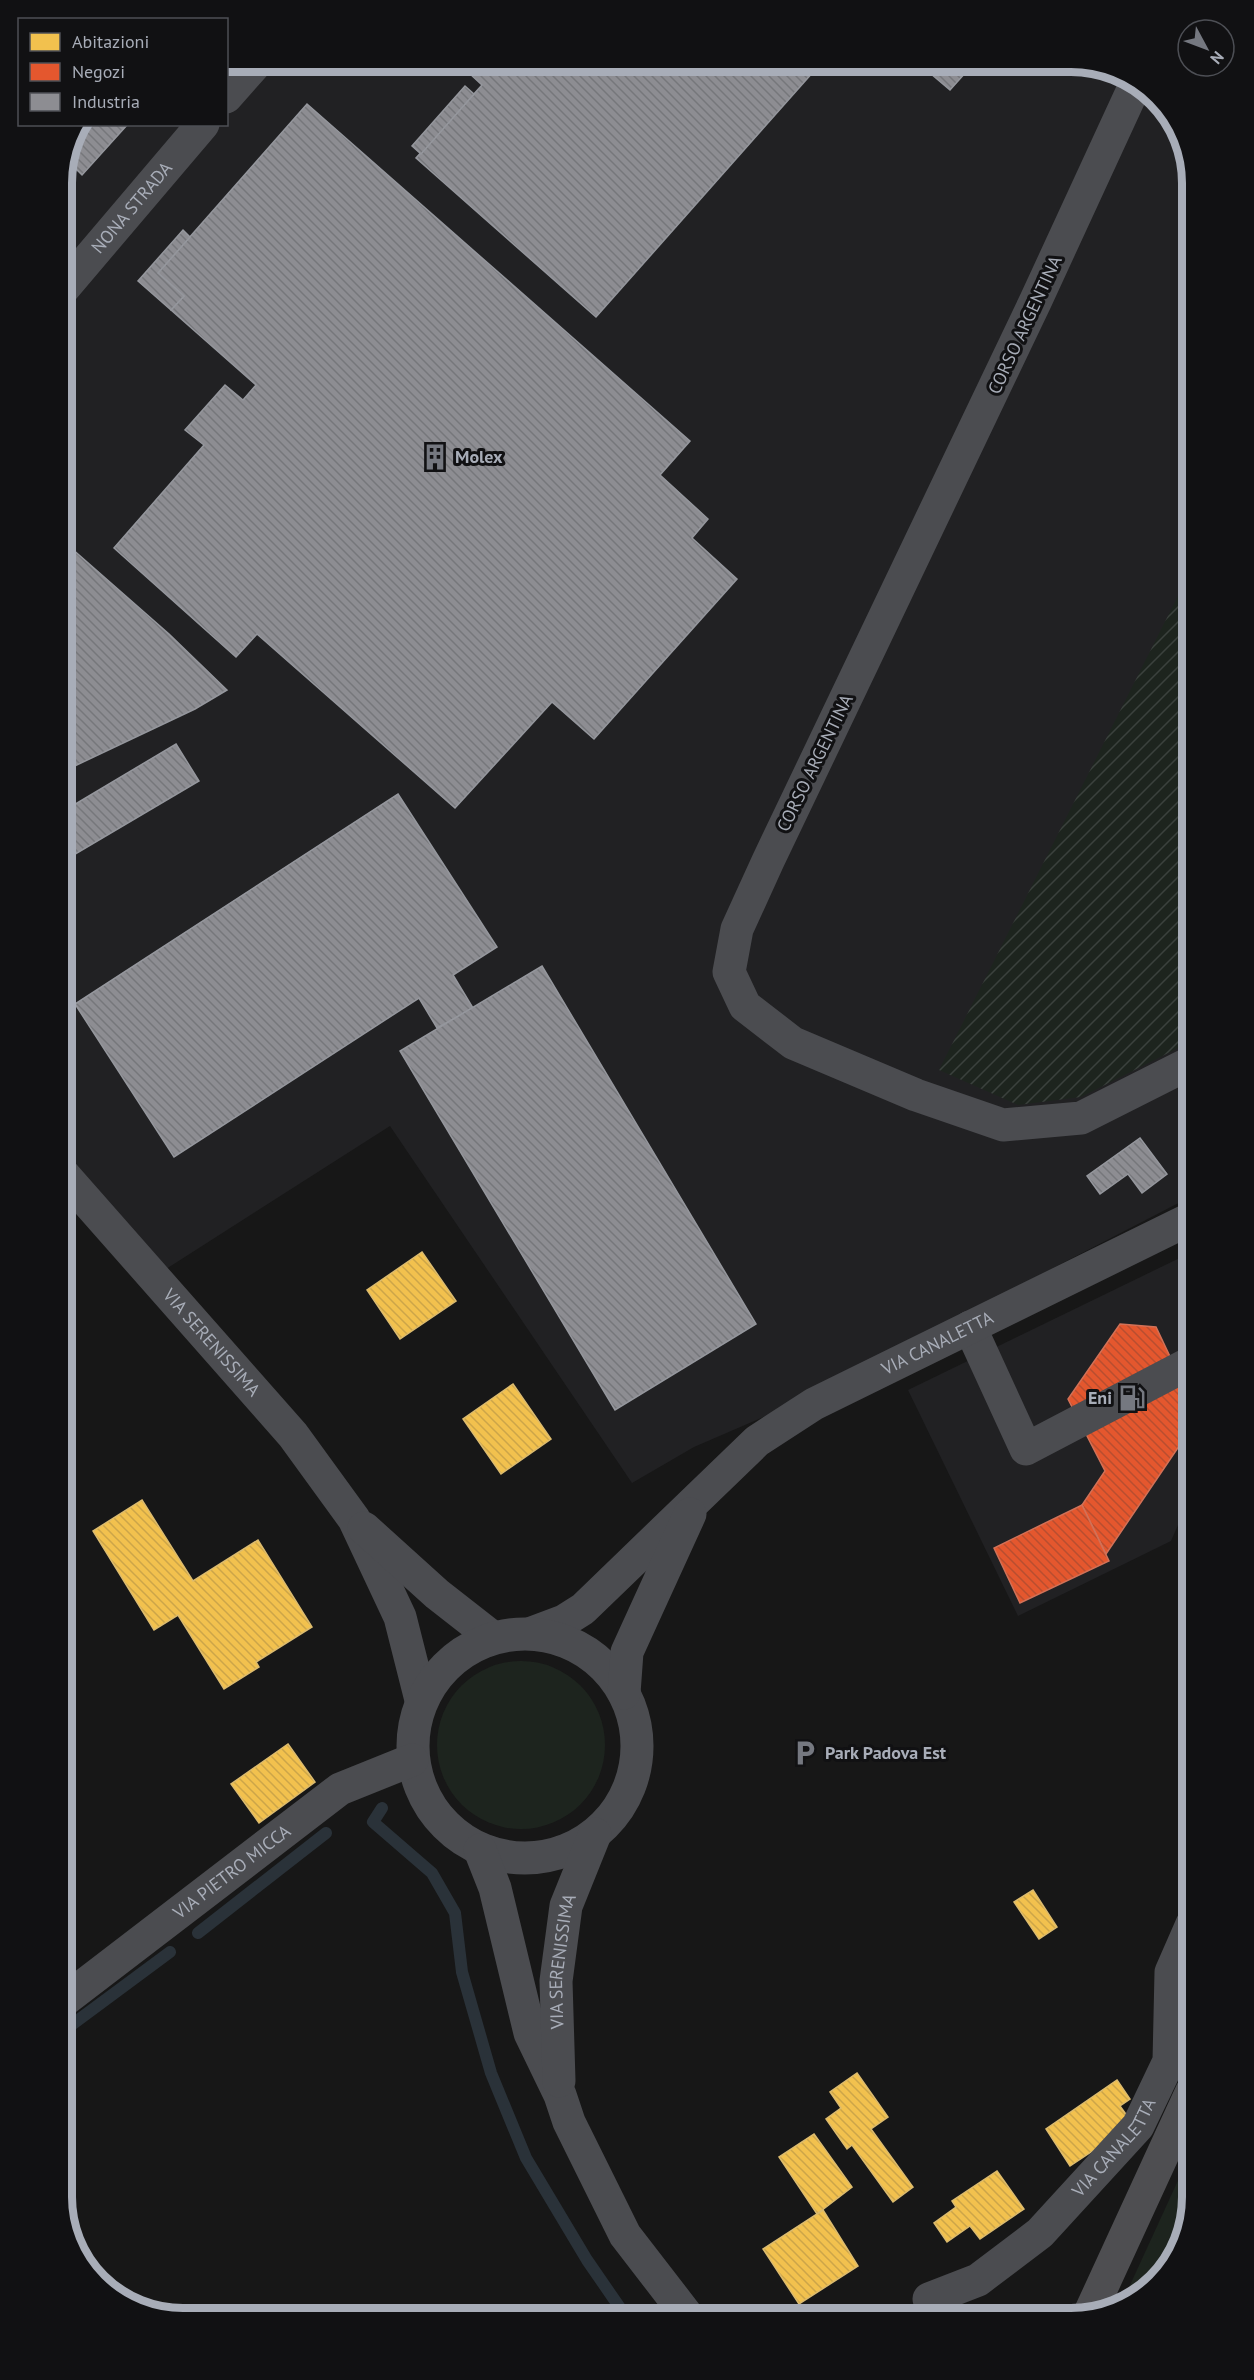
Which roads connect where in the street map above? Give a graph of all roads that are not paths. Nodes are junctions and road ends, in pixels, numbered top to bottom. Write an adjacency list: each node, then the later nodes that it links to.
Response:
1 (248, 72): 3 (street)
2 (1133, 91): 6 (street, CORSO ARGENTINA)
3 (228, 95)
4 (201, 126): 5 (street, NONA STRADA)
5 (72, 278)
6 (1182, 1067)
7 (72, 1184): 12 (street, VIA SERENISSIMA)
8 (1182, 1223): 9 (street, VIA CANALETTA)
9 (970, 1327): 10 (street); 11 (street, VIA CANALETTA)
10 (1182, 1367)
11 (699, 1495): 13 (street, VIA CANALETTA); 15 (street, VIA CANALETTA)
12 (354, 1519): 14 (street, VIA SERENISSIMA); 16 (street, VIA SERENISSIMA)
13 (532, 1633): 14 (street, VIA SERENISSIMA); 15 (street, VIA SERENISSIMA)
14 (492, 1637): 16 (street, VIA SERENISSIMA)
15 (624, 1693): 18 (street, VIA SERENISSIMA)
16 (421, 1700): 17 (street, VIA SERENISSIMA)
17 (412, 1760): 19 (street, VIA SERENISSIMA); 21 (street, VIA PIETRO MICCA)
18 (595, 1834): 19 (street, VIA SERENISSIMA); 22 (street, VIA SERENISSIMA)
19 (480, 1850): 22 (street, VIA SERENISSIMA)
20 (1182, 1947): 24 (street, VIA CANALETTA)
21 (72, 1994)
22 (560, 2095): 26 (street, VIA SERENISSIMA)
23 (1182, 2113): 25 (highway)
24 (929, 2299)
25 (1093, 2306)
26 (681, 2308)

